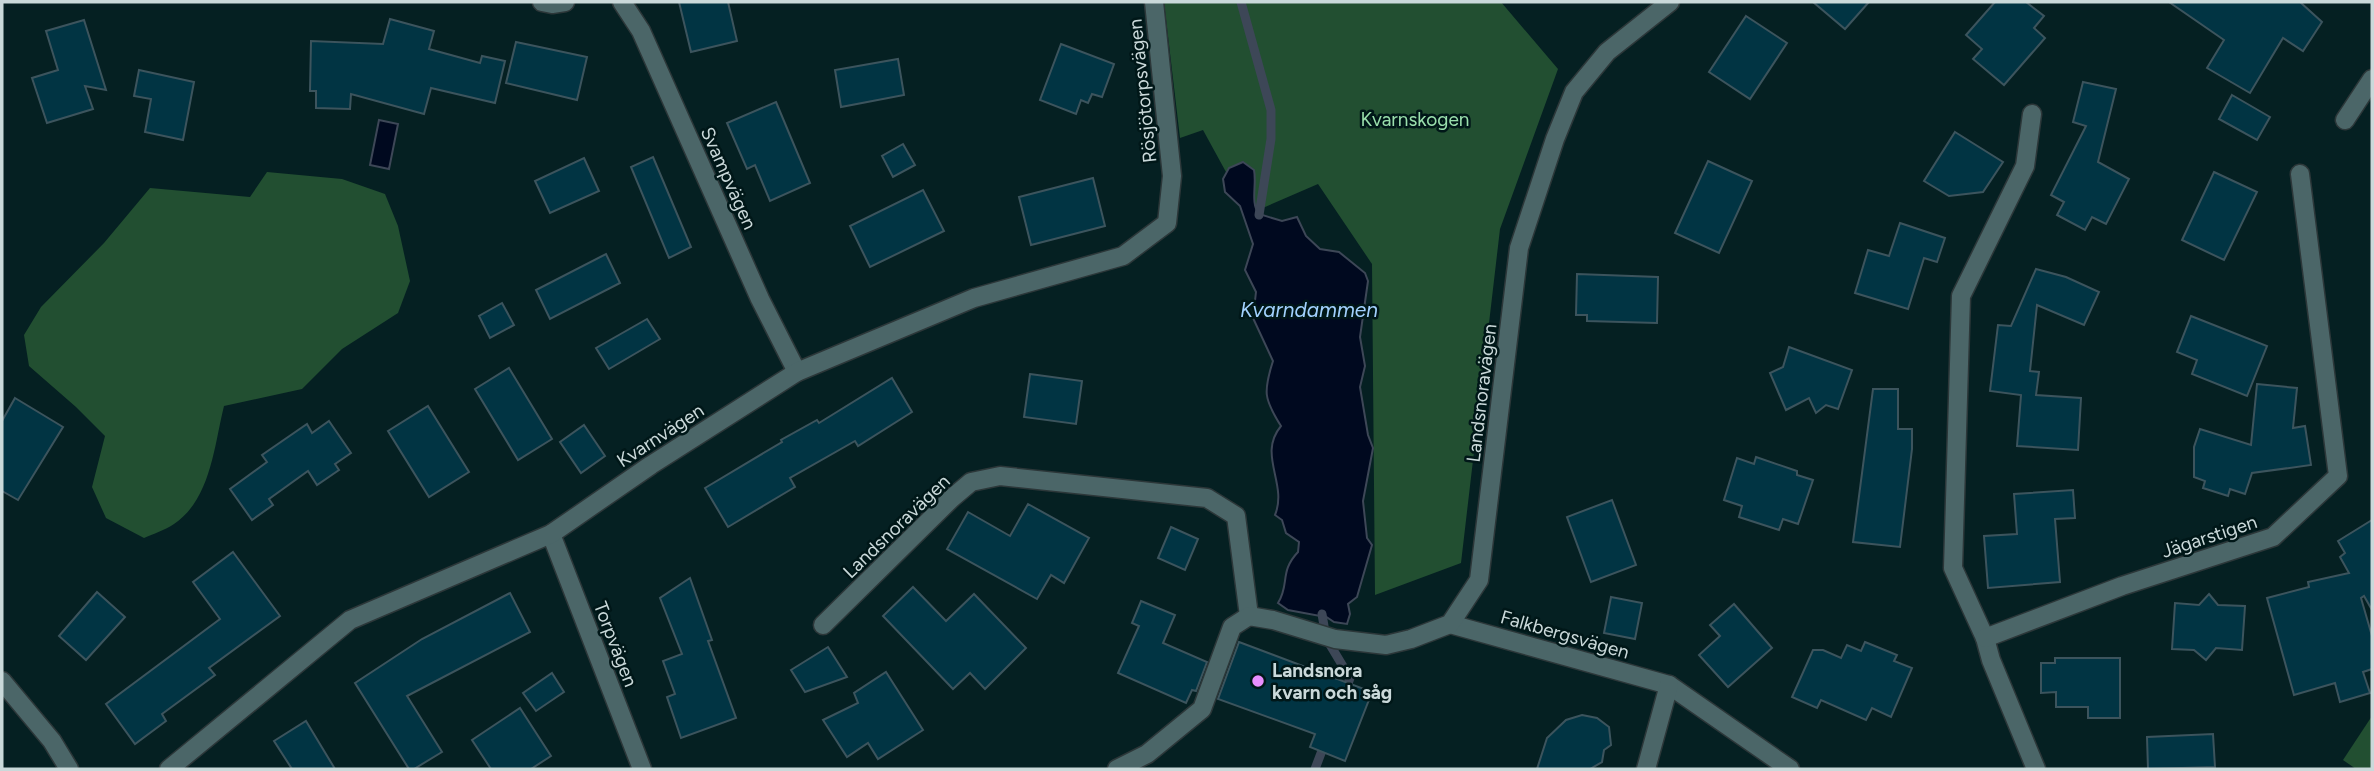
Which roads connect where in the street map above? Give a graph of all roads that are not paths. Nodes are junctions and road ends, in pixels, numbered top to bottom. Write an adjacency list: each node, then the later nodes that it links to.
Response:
1 (542, 2): 2 (street)
2 (565, 2)
3 (622, 2): 11 (street, Svampvägen)
4 (1154, 2): 10 (street, Rösjötorpsvägen)
5 (1670, 2): 14 (street, Landsnoravägen)
6 (2372, 79): 8 (street)
7 (2032, 114): 16 (street)
8 (2344, 120)
9 (2300, 174): 16 (street, Jägarstigen)
10 (1172, 176): 11 (street, Kvarnvägen)
11 (797, 372): 12 (street, Kvarnvägen)
12 (551, 534): 20 (street, Kvarnvägen); 21 (street, Torpvägen)
13 (1249, 616): 14 (street); 15 (street, Landsnoravägen); 22 (street)
14 (1450, 624): 18 (street, Falkbergsvägen)
15 (823, 625)
16 (1985, 638): 25 (street)
17 (2, 681): 19 (street)
18 (1669, 685): 23 (street); 24 (street, Falkbergsvägen)
19 (69, 769)
20 (169, 769)
21 (642, 769)
22 (1116, 769)
23 (1646, 769)
24 (1790, 769)
25 (2036, 769)

